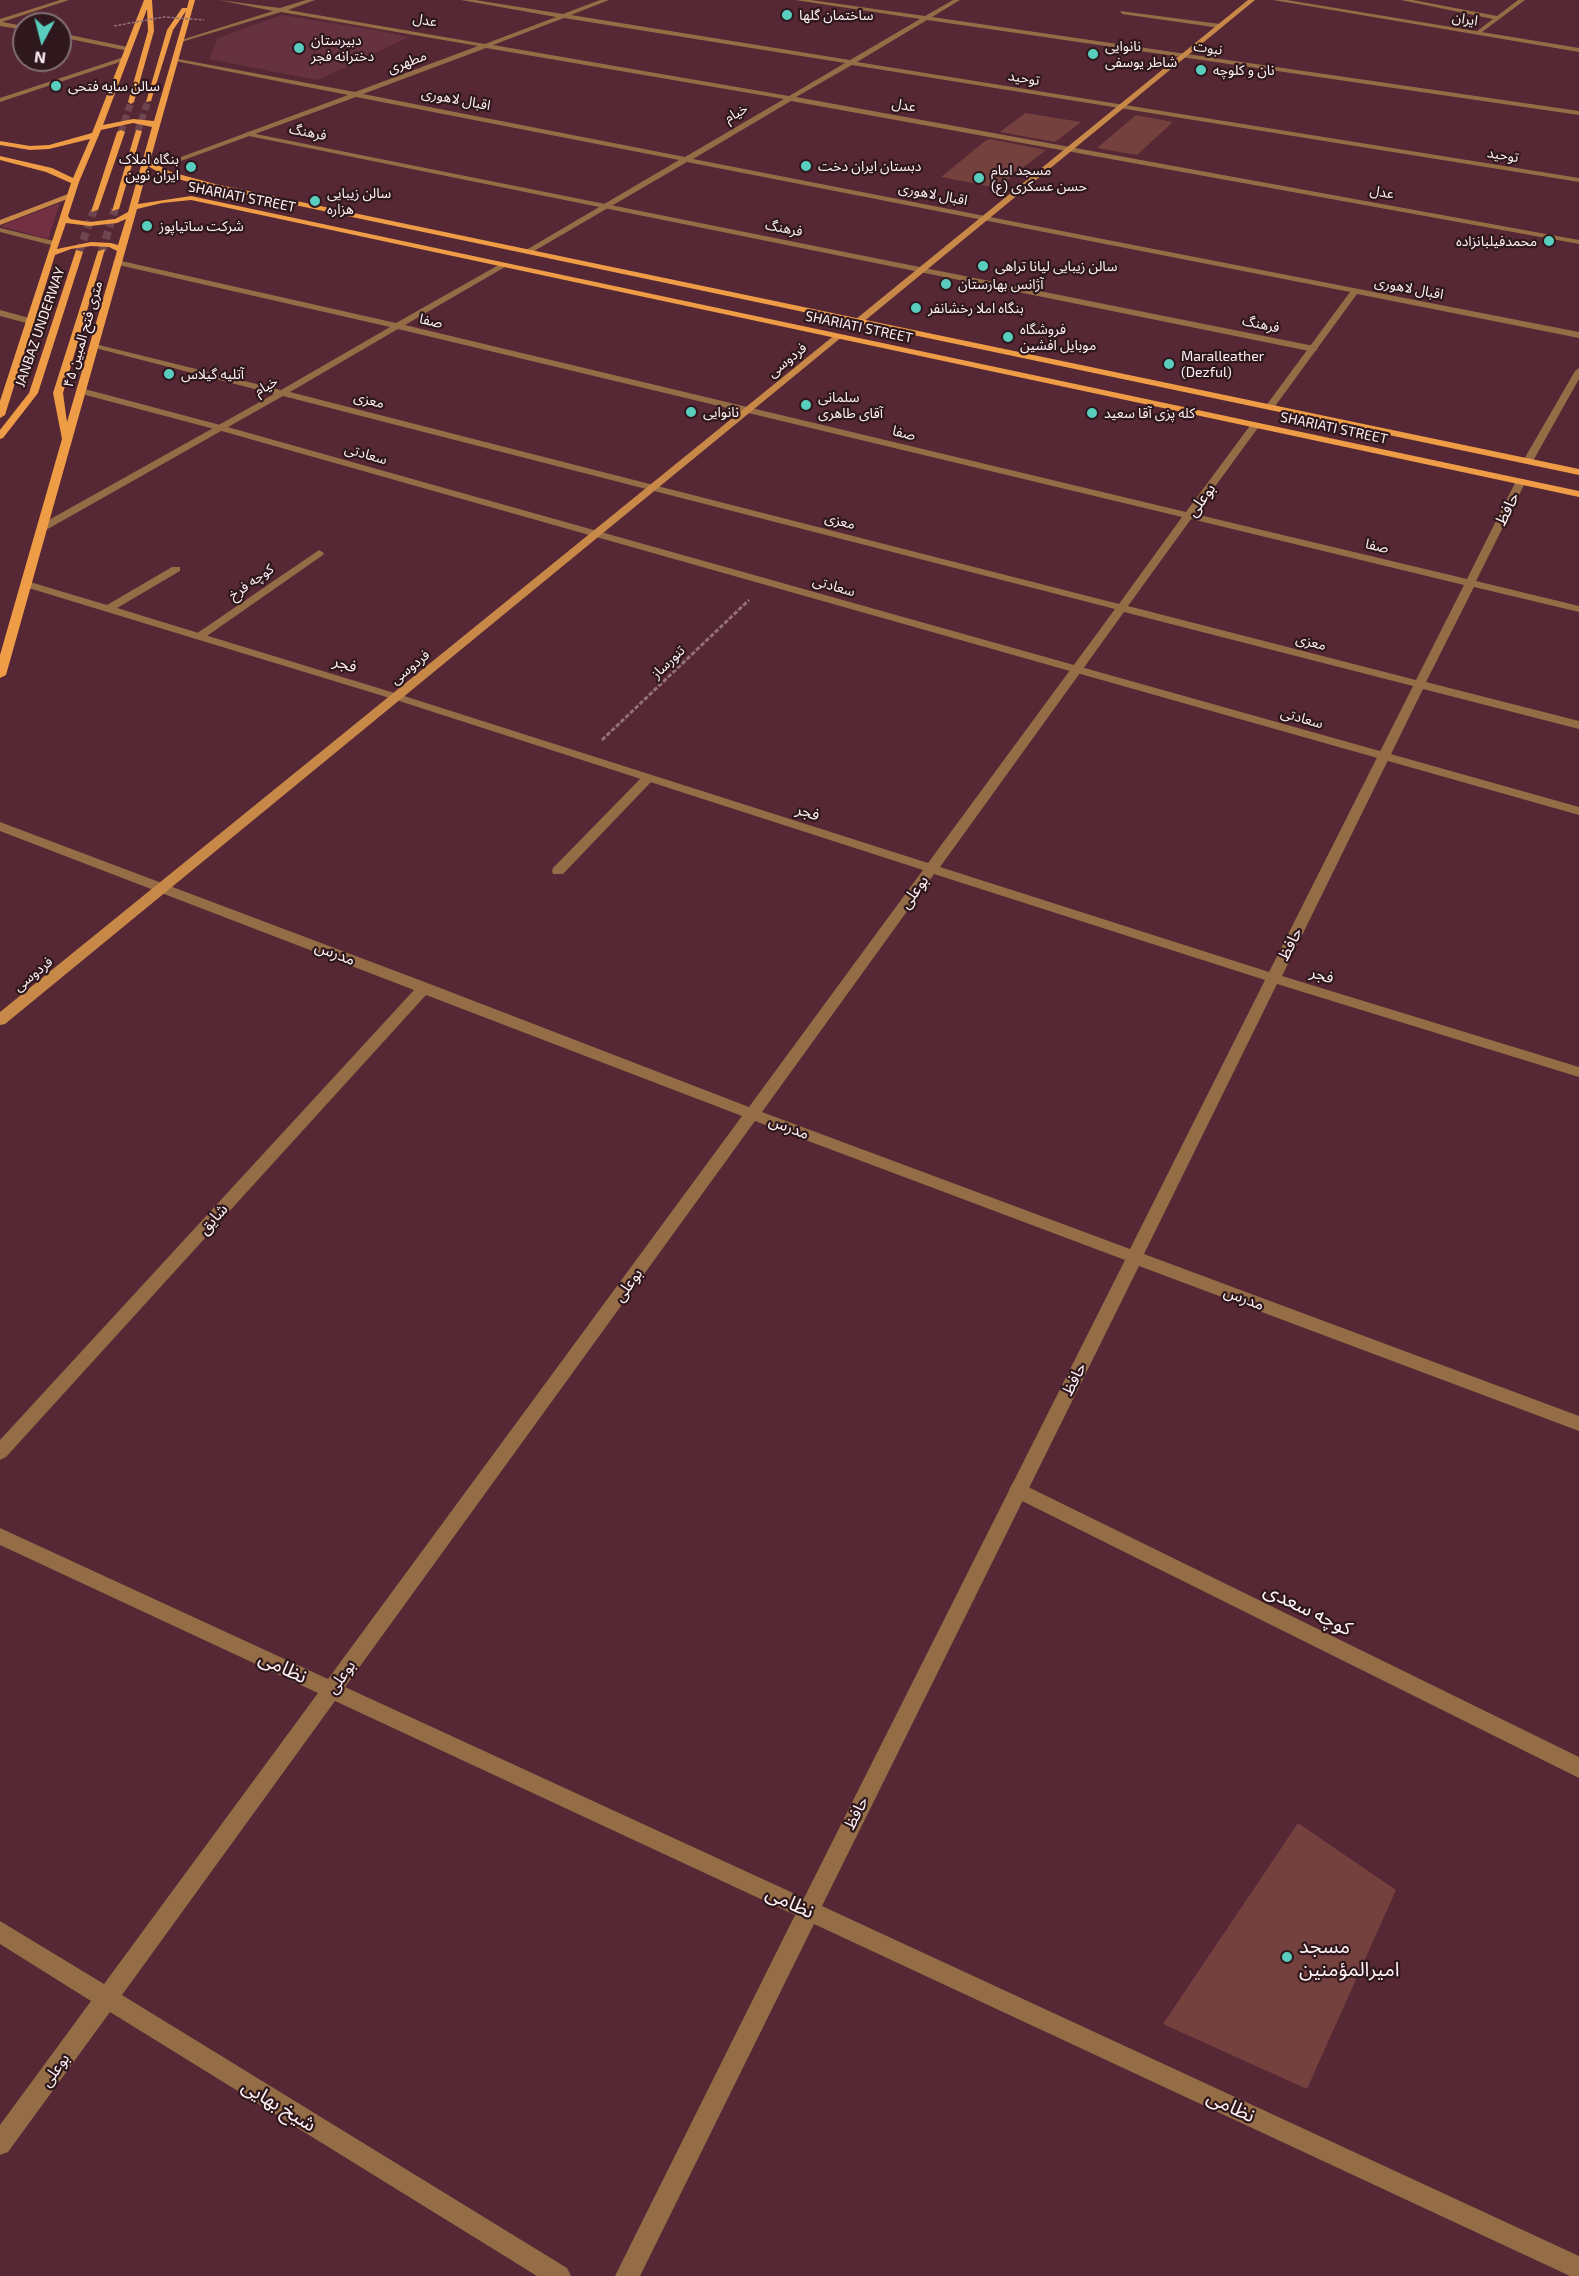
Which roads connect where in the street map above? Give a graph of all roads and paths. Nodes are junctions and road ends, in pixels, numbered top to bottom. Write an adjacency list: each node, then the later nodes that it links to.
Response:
1 (66, 0): 20 (street)
2 (148, 0): 27 (main road); 38 (main road)
3 (191, 0): 25 (main road, ۴۵ متری فتح المبین); 36 (main road)
4 (222, 0): 14 (street, عدل)
5 (312, 0): 14 (street)
6 (464, 0): 16 (street, توحید)
7 (606, 0): 16 (street, مطهری)
8 (798, 0): 18 (street, نبوت)
9 (957, 0): 18 (street, خیام)
10 (1252, 0): 22 (main road)
11 (1276, 0): 23 (street, ایران)
12 (1404, 0): 17 (street)
13 (1522, 0): 17 (street)
14 (281, 10): 25 (street); 26 (street, عدل)
15 (1122, 12): 22 (street)
16 (563, 16): 26 (street, مطهری); 32 (street, توحید)
17 (1498, 18): 23 (street)
18 (924, 19): 29 (street, نبوت); 32 (street, خیام)
19 (204, 20): 21 (path, bridge)
20 (0, 22)
21 (114, 26)
22 (1220, 26): 29 (main road)
23 (1478, 33): 28 (street, ایران)
24 (72, 37): 27 (street)
25 (180, 42): 31 (main road, ۴۵ متری فتح المبین)
26 (487, 45): 33 (street, مطهری); 34 (street, عدل)
27 (128, 49): 30 (main road)
28 (1579, 50)
29 (1183, 56): 39 (main road); 41 (street, نبوت)
30 (124, 59): 35 (street); 43 (main road)
31 (175, 59): 33 (street, اقبال لاهوری); 37 (main road, ۴۵ متری فتح المبین)
32 (849, 62): 34 (street, خیام); 39 (street, توحید)
33 (357, 93): 46 (street, مطهری); 52 (street, اقبال لاهوری)
34 (788, 98): 49 (street, عدل); 52 (street, خیام)
35 (0, 100)
36 (147, 101)
37 (163, 101): 40 (main road); 42 (main road, ۴۵ متری فتح المبین)
38 (131, 102)
39 (1122, 106): 49 (main road); 57 (street, توحید)
40 (124, 108)
41 (1579, 114)
42 (156, 127): 43 (main road); 55 (main road, ۴۵ متری فتح المبین)
43 (97, 131): 48 (main road); 58 (main road)
44 (138, 131): 63 (main road)
45 (121, 132): 64 (main road)
46 (249, 134): 53 (street, مطهری); 62 (street, فرهنگ)
47 (0, 143): 48 (main road)
48 (50, 147): 50 (main road)
49 (1069, 149): 67 (main road); 70 (street, عدل)
50 (59, 154)
51 (0, 158): 56 (main road)
52 (685, 158): 62 (street, خیام); 67 (street, اقبال لاهوری)
53 (184, 159)
54 (46, 161): 56 (main road)
55 (146, 162): 59 (main road, SHARIATI STREET); 65 (main road, ۴۵ متری فتح المبین)
56 (25, 164): 58 (main road)
57 (1579, 180)
58 (75, 182): 60 (main road)
59 (214, 186): 61 (main road); 75 (main road, SHARIATI STREET)
60 (70, 196): 66 (main road); 68 (main road)
61 (190, 198): 65 (main road, SHARIATI STREET); 78 (main road, SHARIATI STREET)
62 (606, 206): 75 (street, خیام); 79 (street, فرهنگ)
63 (115, 209)
64 (94, 210)
65 (132, 210): 66 (main road, SHARIATI STREET); 72 (main road, ۴۵ متری فتح المبین)
66 (64, 216): 71 (main road)
67 (984, 218): 79 (main road); 80 (street, اقبال لاهوری)
68 (0, 223)
69 (0, 230): 71 (street)
70 (1579, 242)
71 (55, 244): 76 (main road)
72 (120, 250): 76 (main road); 77 (main road, ۴۵ متری فتح المبین)
73 (102, 251): 98 (main road)
74 (79, 252): 97 (main road, JANBAZ UNDERWAY)
75 (530, 252): 83 (main road, SHARIATI STREET)
76 (52, 254): 82 (main road)
77 (117, 262): 84 (street, صفا); 87 (main road, ۴۵ متری فتح المبین)
78 (502, 265): 84 (street, خیام); 86 (main road, SHARIATI STREET)
79 (923, 269): 83 (main road); 88 (street, فرهنگ)
80 (1355, 291): 85 (street, اقبال لاهوری); 88 (street)
81 (0, 313): 82 (street)
82 (30, 321): 94 (main road)
83 (859, 321): 86 (main road); 92 (main road, SHARIATI STREET)
84 (397, 326): 91 (street, خیام); 93 (street, صفا)
85 (1579, 335)
86 (839, 336): 93 (main road, فردوسی); 95 (main road, SHARIATI STREET)
87 (94, 345): 90 (main road, ۴۵ متری فتح المبین); 91 (street, معزی)
88 (1314, 349): 92 (street)
89 (1579, 371): 99 (street)
90 (81, 391): 96 (street, سعادتی); 98 (main road, ۴۵ متری فتح المبین)
91 (284, 392): 96 (street, خیام); 102 (street, معزی)
92 (1270, 407): 99 (main road, SHARIATI STREET)
93 (749, 410): 102 (main road, فردوسی); 104 (street, صفا)
94 (0, 411)
95 (1255, 425): 101 (main road, SHARIATI STREET); 104 (street, بوعلی)
96 (220, 428): 105 (street, خیام); 106 (street, سعادتی)
97 (0, 436)
98 (66, 442): 105 (main road, ۴۵ متری فتح المبین)
99 (1528, 461): 100 (main road, SHARIATI STREET)
100 (1579, 472)
101 (1521, 481): 103 (main road, SHARIATI STREET); 110 (street, حافظ)
102 (655, 487): 106 (main road, فردوسی); 113 (street, معزی)
103 (1579, 494)
104 (1189, 516): 110 (street, صفا); 113 (street, بوعلی)
105 (42, 528): 111 (main road, ۴۵ متری فتح المبین)
106 (596, 535): 109 (street, سعادتی); 119 (main road, فردوسی)
107 (319, 553): 115 (street, کوچه فرخ)
108 (176, 569): 112 (street)
109 (766, 582): 116 (street, سعادتی); 121 (path, تنورساز)
110 (1471, 582): 114 (street, صفا); 118 (street, حافظ)
111 (26, 584): 112 (street, فجر); 117 (main road, ۴۵ متری فتح المبین)
112 (111, 608): 115 (street, فجر)
113 (1122, 608): 116 (street, بوعلی); 118 (street, معزی)
114 (1579, 609)
115 (200, 636): 119 (street, فجر)
116 (1077, 669): 122 (street, سعادتی); 126 (street, بوعلی)
117 (0, 675)
118 (1419, 684): 120 (street, معزی); 122 (street, حافظ)
119 (397, 698): 121 (street, فجر); 128 (main road, فردوسی)
120 (1579, 725)
121 (584, 757): 123 (street, فجر)
122 (1383, 757): 124 (street, سعادتی); 129 (street, حافظ)
123 (648, 778): 126 (street, فجر); 127 (street)
124 (1579, 811)
125 (0, 826): 128 (street, مدرس)
126 (932, 868): 129 (street, فجر); 133 (street, بوعلی)
127 (558, 871)
128 (164, 888): 130 (street, مدرس); 131 (main road, فردوسی)
129 (1273, 978): 132 (street, فجر); 134 (street, حافظ)
130 (425, 987): 133 (street, مدرس); 136 (street, شایق)
131 (0, 1020)
132 (1579, 1072)
133 (752, 1114): 134 (street, مدرس); 139 (street, بوعلی)
134 (1134, 1257): 135 (street, مدرس); 137 (street, حافظ)
135 (1579, 1424)
136 (0, 1452)
137 (1018, 1490): 140 (street, کوچه سعدی); 141 (street, حافظ)
138 (0, 1536): 139 (street, نظامی)
139 (332, 1690): 141 (street, نظامی); 143 (street, بوعلی)
140 (1579, 1768)
141 (808, 1910): 145 (street, نظامی); 147 (street, حافظ)
142 (0, 1932): 143 (street, شیخ بهایی)
143 (106, 2000): 144 (street, بوعلی); 146 (street, شیخ بهایی)
144 (0, 2144)
145 (1579, 2268)
146 (558, 2276)
147 (627, 2276)

